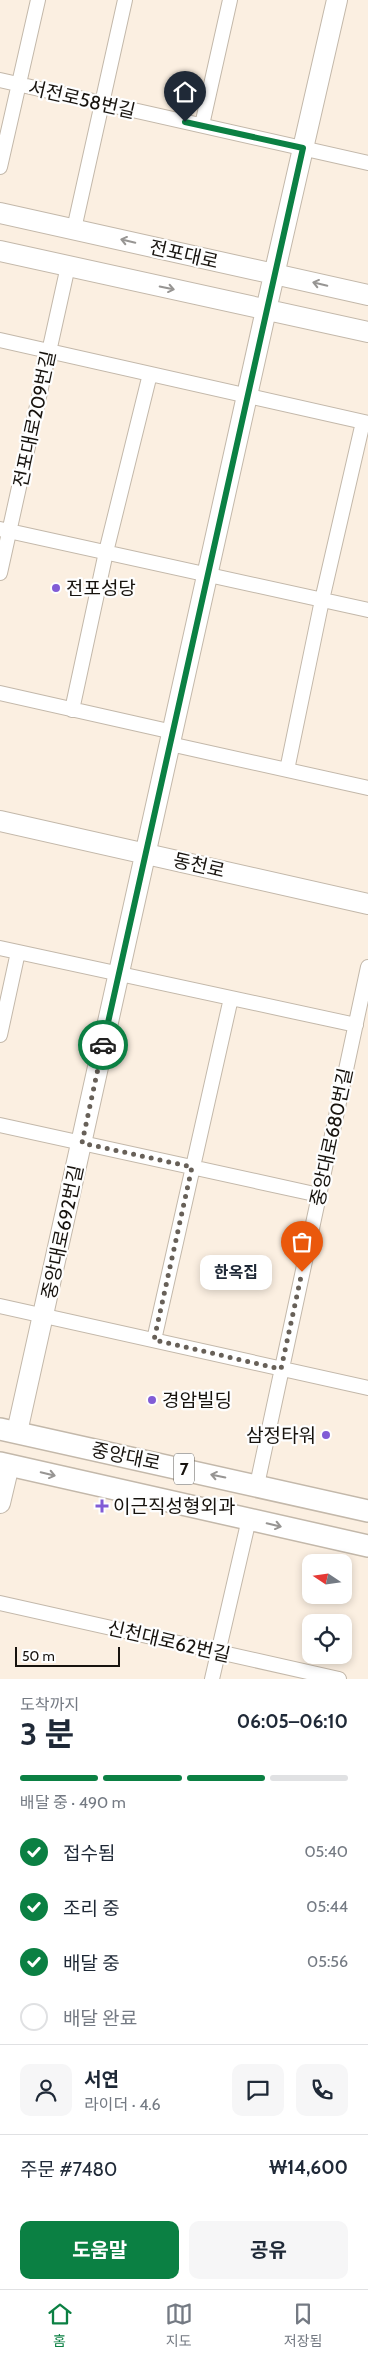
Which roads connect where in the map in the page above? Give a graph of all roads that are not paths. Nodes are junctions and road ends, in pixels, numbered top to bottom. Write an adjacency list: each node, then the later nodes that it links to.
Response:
1 (38, 0): 6 (street)
2 (125, 0): 7 (street)
3 (230, 0): 8 (street)
4 (337, 0): 9 (street, 중앙대로692번길)
5 (0, 80): 6 (street, 서전로58번길)
6 (19, 85): 7 (street, 서전로58번길); 11 (street)
7 (102, 103): 8 (street, 서전로58번길); 13 (street)
8 (202, 126): 9 (street, 서전로58번길)
9 (303, 148): 10 (street, 서전로58번길); 16 (street, 중앙대로692번길)
10 (368, 163)
11 (0, 167)
12 (0, 213): 13 (street, 전포대로)
13 (74, 229): 16 (street, 전포대로, one-way to 13)
14 (0, 251): 15 (street, 전포대로)
15 (68, 266): 18 (street, 전포대로, one-way to 18); 21 (street, 전포대로209번길)
16 (274, 274): 17 (street, 전포대로, one-way to 16); 18 (street, 중앙대로692번길)
17 (368, 295)
18 (266, 310): 19 (street, 전포대로); 23 (street, 중앙대로692번길)
19 (368, 332)
20 (0, 340): 21 (street)
21 (49, 351): 22 (street); 25 (street, 전포대로209번길)
22 (150, 374): 23 (street); 26 (street)
23 (247, 396): 24 (street); 28 (street, 중앙대로692번길)
24 (365, 422): 29 (street)
25 (5, 530): 26 (street); 27 (street, 전포대로209번길)
26 (106, 552): 28 (street); 32 (street)
27 (0, 573)
28 (207, 575): 29 (street); 33 (street, 중앙대로692번길)
29 (322, 600): 30 (street); 34 (street)
30 (368, 610)
31 (0, 693): 32 (street)
32 (72, 710): 33 (street)
33 (171, 738): 34 (street); 37 (street, 중앙대로692번길)
34 (287, 770): 35 (street)
35 (368, 788)
36 (0, 821): 37 (street, 동천로)
37 (146, 853): 38 (street, 동천로); 42 (street, 중앙대로692번길)
38 (368, 904)
39 (0, 948): 40 (street)
40 (18, 952): 42 (street); 45 (street)
41 (368, 967): 44 (street, 중앙대로680번길)
42 (119, 973): 43 (street); 47 (street, 중앙대로692번길)
43 (231, 998): 44 (street); 48 (street)
44 (356, 1025): 49 (street, 중앙대로680번길)
45 (0, 1034)
46 (0, 1125): 47 (street)
47 (82, 1143): 48 (street); 51 (street, 중앙대로692번길)
48 (192, 1167): 49 (street); 52 (street)
49 (319, 1195): 53 (street, 중앙대로680번길)
50 (0, 1306): 51 (street)
51 (43, 1316): 52 (street); 55 (street, 중앙대로692번길)
52 (154, 1340): 53 (street)
53 (281, 1369): 54 (street); 57 (street, 중앙대로680번길)
54 (368, 1388)
55 (9, 1430): 57 (main road, 중앙대로 / 7, one-way to 55)
56 (5, 1464): 58 (street); 60 (main road, 중앙대로 / 7, one-way to 60)
57 (257, 1485): 59 (main road, 중앙대로 / 7)
58 (0, 1503)
59 (368, 1511)
60 (249, 1519): 61 (main road, 중앙대로 / 7, one-way to 61); 63 (street)
61 (368, 1546)
62 (0, 1603): 63 (street, 신천대로62번길)
63 (218, 1652): 64 (street); 65 (street, 신천대로62번길)
64 (212, 1679)
65 (339, 1679)

